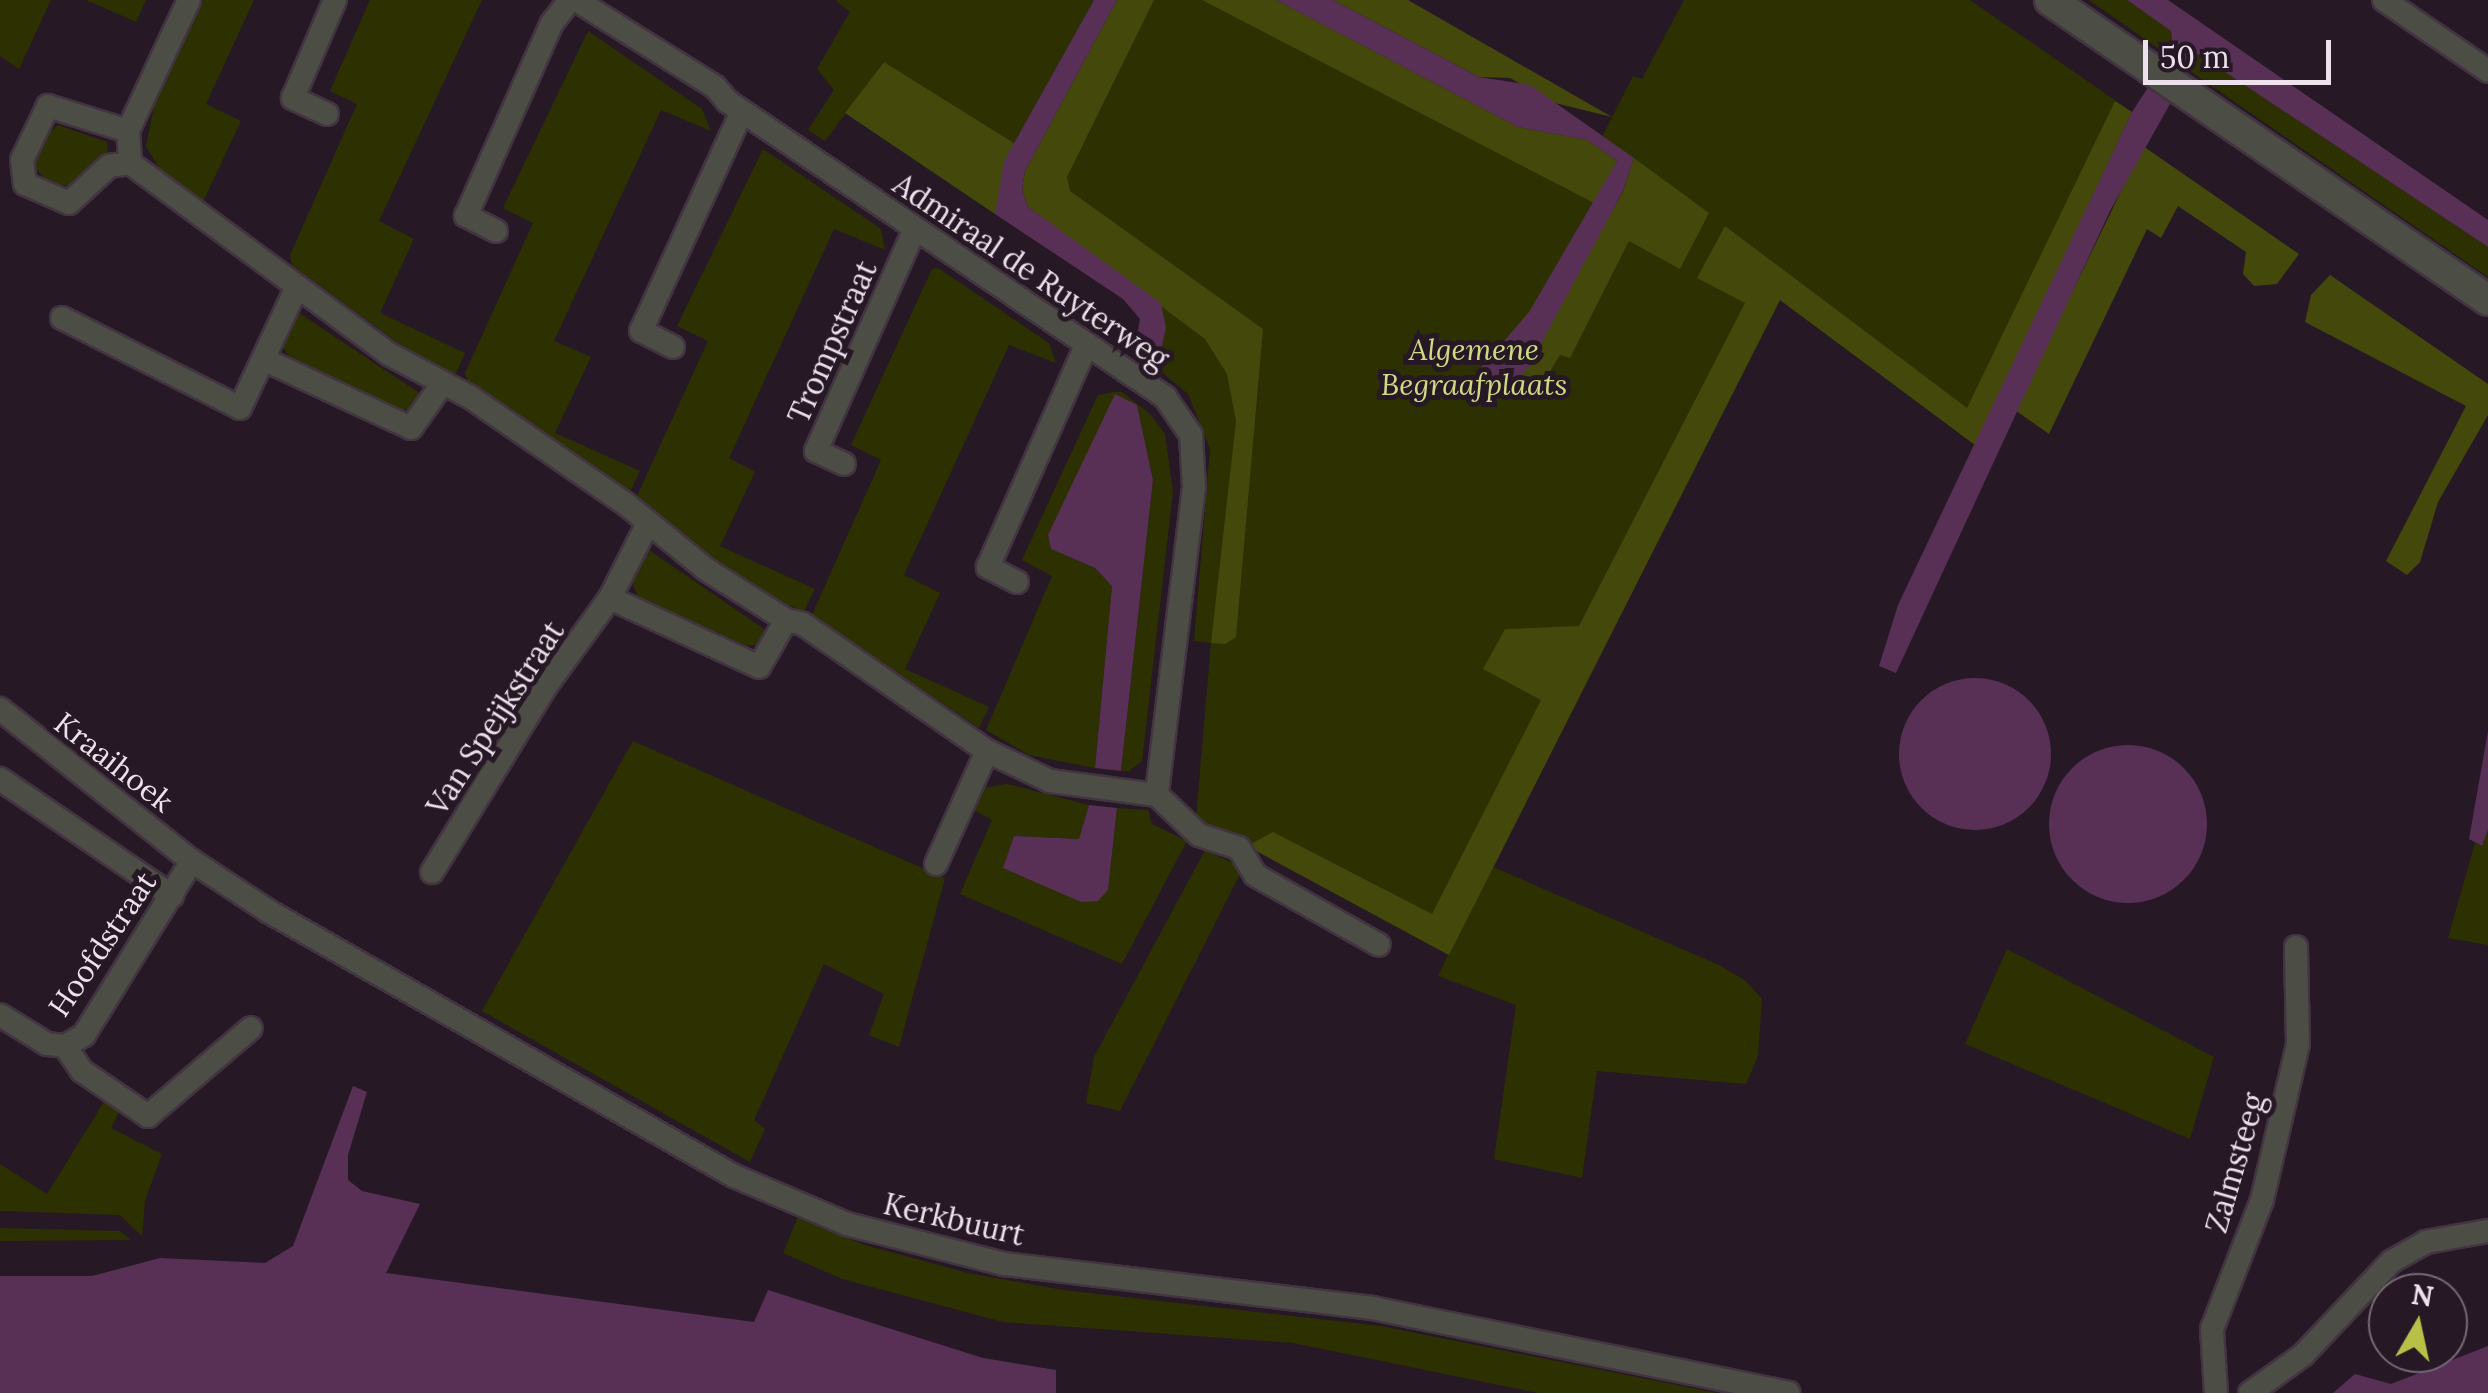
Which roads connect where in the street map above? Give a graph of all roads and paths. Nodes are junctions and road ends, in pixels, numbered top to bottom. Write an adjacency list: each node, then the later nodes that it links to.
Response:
1 (188, 0): 9 (street)
2 (335, 0): 8 (street)
3 (573, 0): 7 (street, Admiraal de Ruyterweg); 11 (street)
4 (2050, 0): 14 (street)
5 (2384, 0): 6 (street)
6 (2488, 71)
7 (742, 111): 12 (street, Admiraal de Ruyterweg); 17 (street)
8 (327, 114)
9 (128, 131): 10 (street); 10 (street)
10 (130, 163): 13 (street)
11 (496, 230)
12 (916, 230): 16 (street, Admiraal de Ruyterweg); 20 (street, Trompstraat)
13 (297, 286): 18 (street); 19 (street)
14 (2488, 300)
15 (62, 318): 18 (street)
16 (1087, 344): 22 (street); 28 (street, Admiraal de Ruyterweg)
17 (674, 347)
18 (263, 359): 19 (street)
19 (442, 386): 21 (street)
20 (844, 464)
21 (647, 525): 23 (street, Van Speijkstraat); 24 (street)
22 (1018, 582)
23 (610, 598): 24 (street); 31 (street, Van Speijkstraat)
24 (786, 620): 26 (street)
25 (0, 709): 29 (street, Kraaihoek)
26 (987, 751): 28 (street); 30 (street)
27 (0, 778): 32 (street)
28 (1157, 795): 33 (street)
29 (192, 861): 32 (street, Hoofdstraat); 39 (street, Kerkbuurt)
30 (936, 864)
31 (432, 872)
32 (172, 896): 37 (street, Hoofdstraat)
33 (1379, 945)
34 (2296, 947): 40 (street, Zalmsteeg)
35 (0, 1015): 37 (street, Hoofdstraat)
36 (251, 1028): 37 (street)
37 (65, 1046)
38 (2488, 1231): 41 (street)
39 (1788, 1393)
40 (2216, 1393)
41 (2250, 1393)

